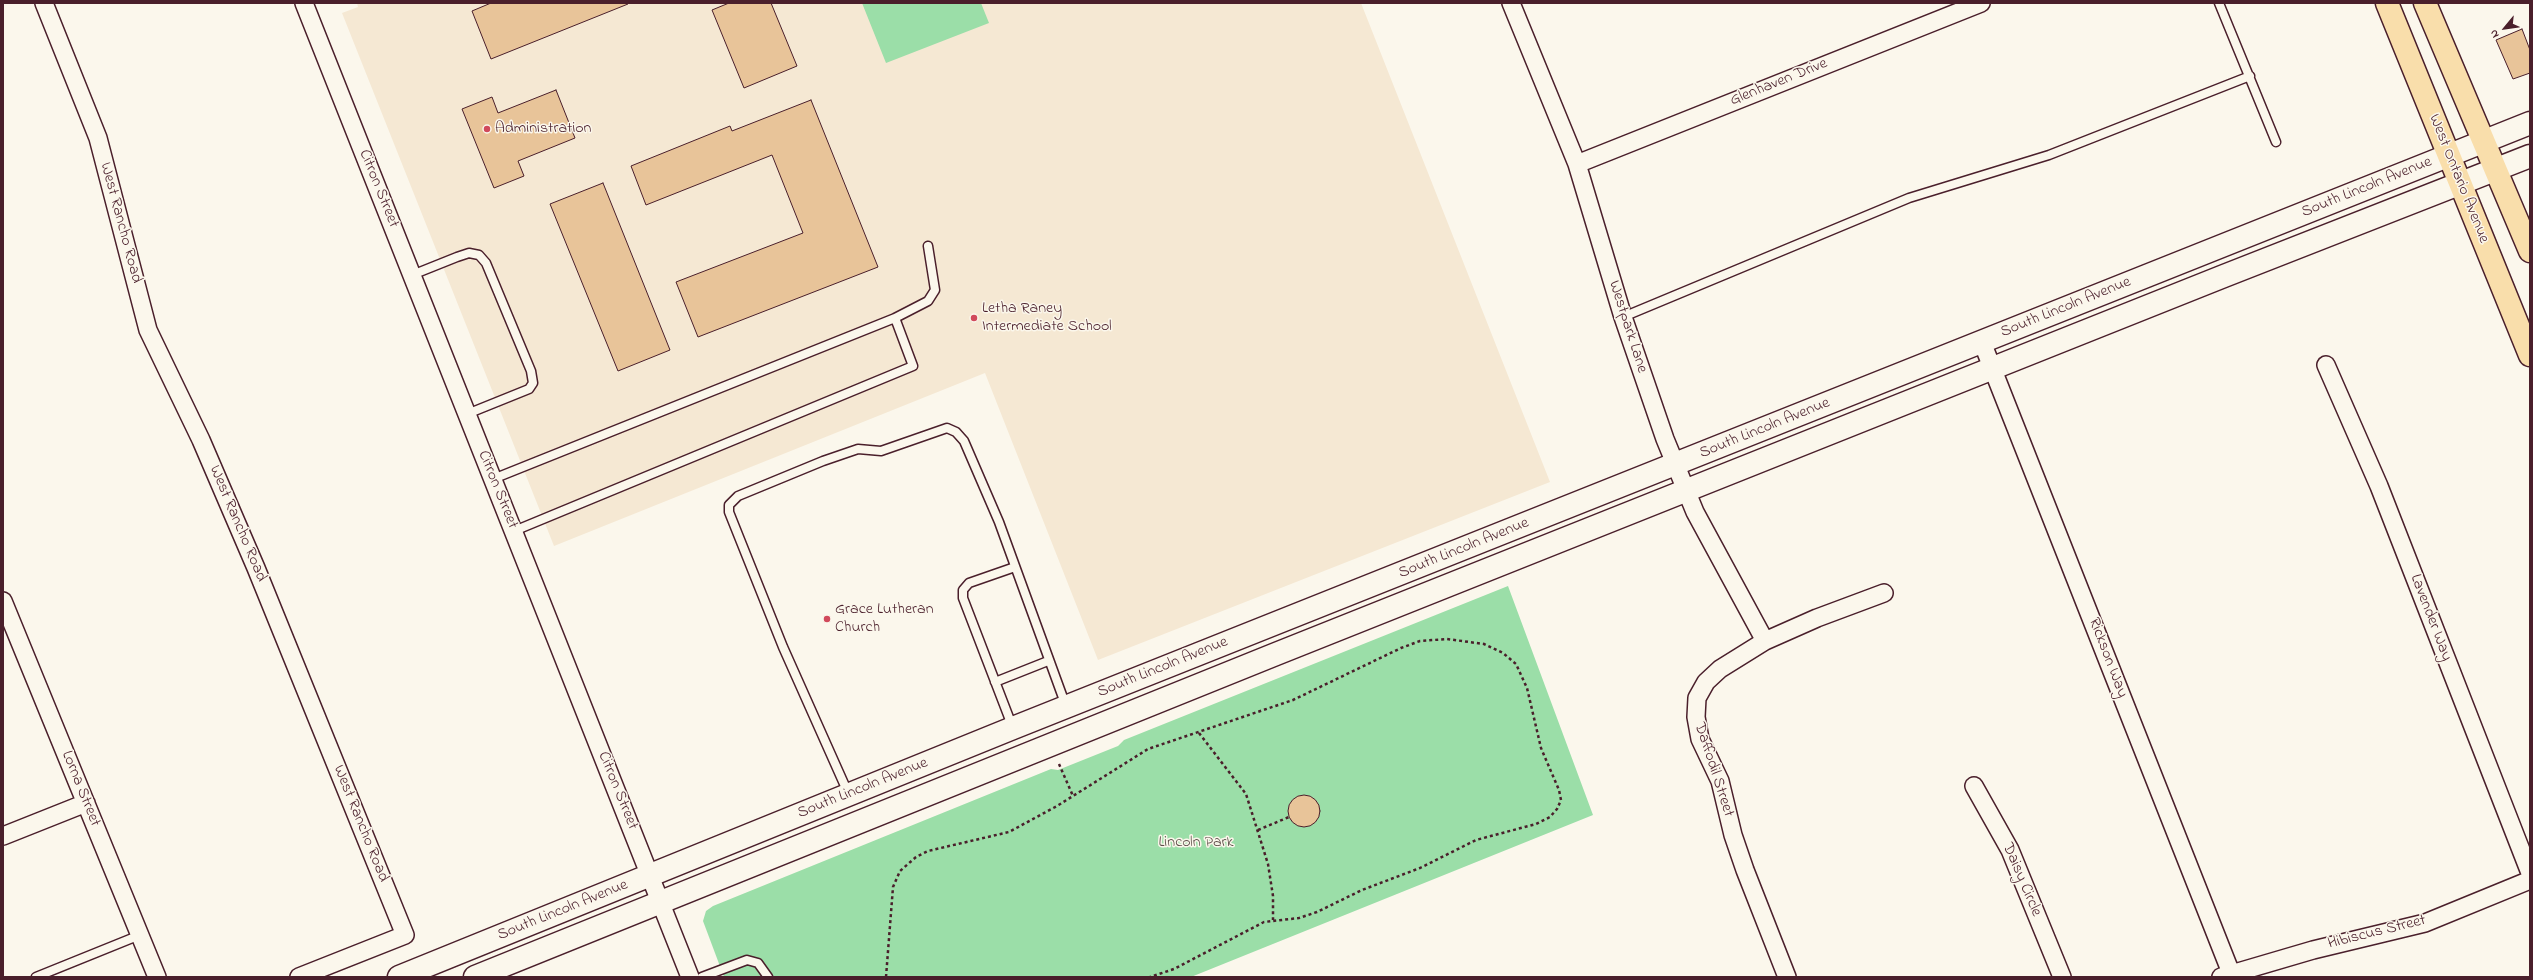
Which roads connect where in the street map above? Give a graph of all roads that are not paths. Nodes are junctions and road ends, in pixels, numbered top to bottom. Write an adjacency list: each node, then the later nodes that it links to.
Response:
1 (44, 3): 51 (street, West Rancho Road)
2 (304, 3): 19 (street, Citron Street)
3 (1511, 3): 14 (street, Westpark Lane)
4 (1981, 3): 14 (street, Glenhaven Drive)
5 (2219, 3): 8 (lane)
6 (2387, 3): 12 (main road, West Ontario Avenue)
7 (2425, 3): 10 (main road)
8 (2250, 76): 11 (lane); 20 (lane)
9 (2530, 123): 10 (main road, South Lincoln Avenue)
10 (2483, 141): 12 (main road, South Lincoln Avenue); 15 (main road)
11 (2276, 142)
12 (2448, 156): 16 (main road, West Ontario Avenue); 22 (main road, South Lincoln Avenue)
13 (2530, 156): 15 (main road, South Lincoln Avenue)
14 (1578, 164): 20 (street, Westpark Lane)
15 (2496, 170): 16 (main road, South Lincoln Avenue); 18 (main road)
16 (2460, 183): 23 (main road, West Ontario Avenue); 25 (main road, South Lincoln Avenue)
17 (928, 246): 21 (lane)
18 (2530, 251)
19 (412, 275): 26 (street, Citron Street); 26 (lane)
20 (1623, 317): 27 (street, Westpark Lane)
21 (895, 318): 28 (lane); 30 (lane)
22 (1982, 342): 25 (street, Rickson Way); 27 (main road, South Lincoln Avenue)
23 (2530, 355)
24 (2326, 364): 43 (street, Lavender Way)
25 (1993, 369): 29 (main road, South Lincoln Avenue); 48 (street, Rickson Way)
26 (467, 414): 28 (street, Citron Street)
27 (1675, 465): 29 (street, Westpark Lane); 37 (main road, South Lincoln Avenue)
28 (493, 479): 30 (street, Citron Street)
29 (1686, 491): 34 (street, Westpark Lane); 46 (main road, South Lincoln Avenue)
30 (514, 531): 44 (street, Citron Street)
31 (1015, 566): 35 (lane); 36 (lane); 40 (lane)
32 (1884, 593): 34 (street, Daffodil Street)
33 (3, 601): 41 (street, Lorna Street)
34 (1765, 641): 57 (street, Daffodil Street)
35 (1048, 661): 36 (lane); 37 (lane)
36 (995, 682): 38 (lane)
37 (1066, 707): 38 (main road, South Lincoln Avenue)
38 (1013, 728): 40 (main road, South Lincoln Avenue)
39 (1974, 786): 58 (street, Daisy Circle)
40 (849, 795): 44 (main road, South Lincoln Avenue)
41 (86, 803): 42 (street); 47 (street, Lorna Street)
42 (3, 836)
43 (2530, 873)
44 (650, 875): 46 (street, Citron Street); 52 (main road, South Lincoln Avenue)
45 (2530, 880): 48 (street, Hibiscus Street)
46 (661, 903): 53 (main road, South Lincoln Avenue); 54 (street, Citron Street)
47 (140, 935): 49 (lane); 50 (street, Lorna Street)
48 (2226, 975)
49 (36, 977)
50 (157, 977)
51 (299, 977)
52 (399, 977)
53 (475, 977)
54 (690, 977)
55 (702, 977): 56 (lane)
56 (768, 977)
57 (1788, 977)
58 (2062, 977)

